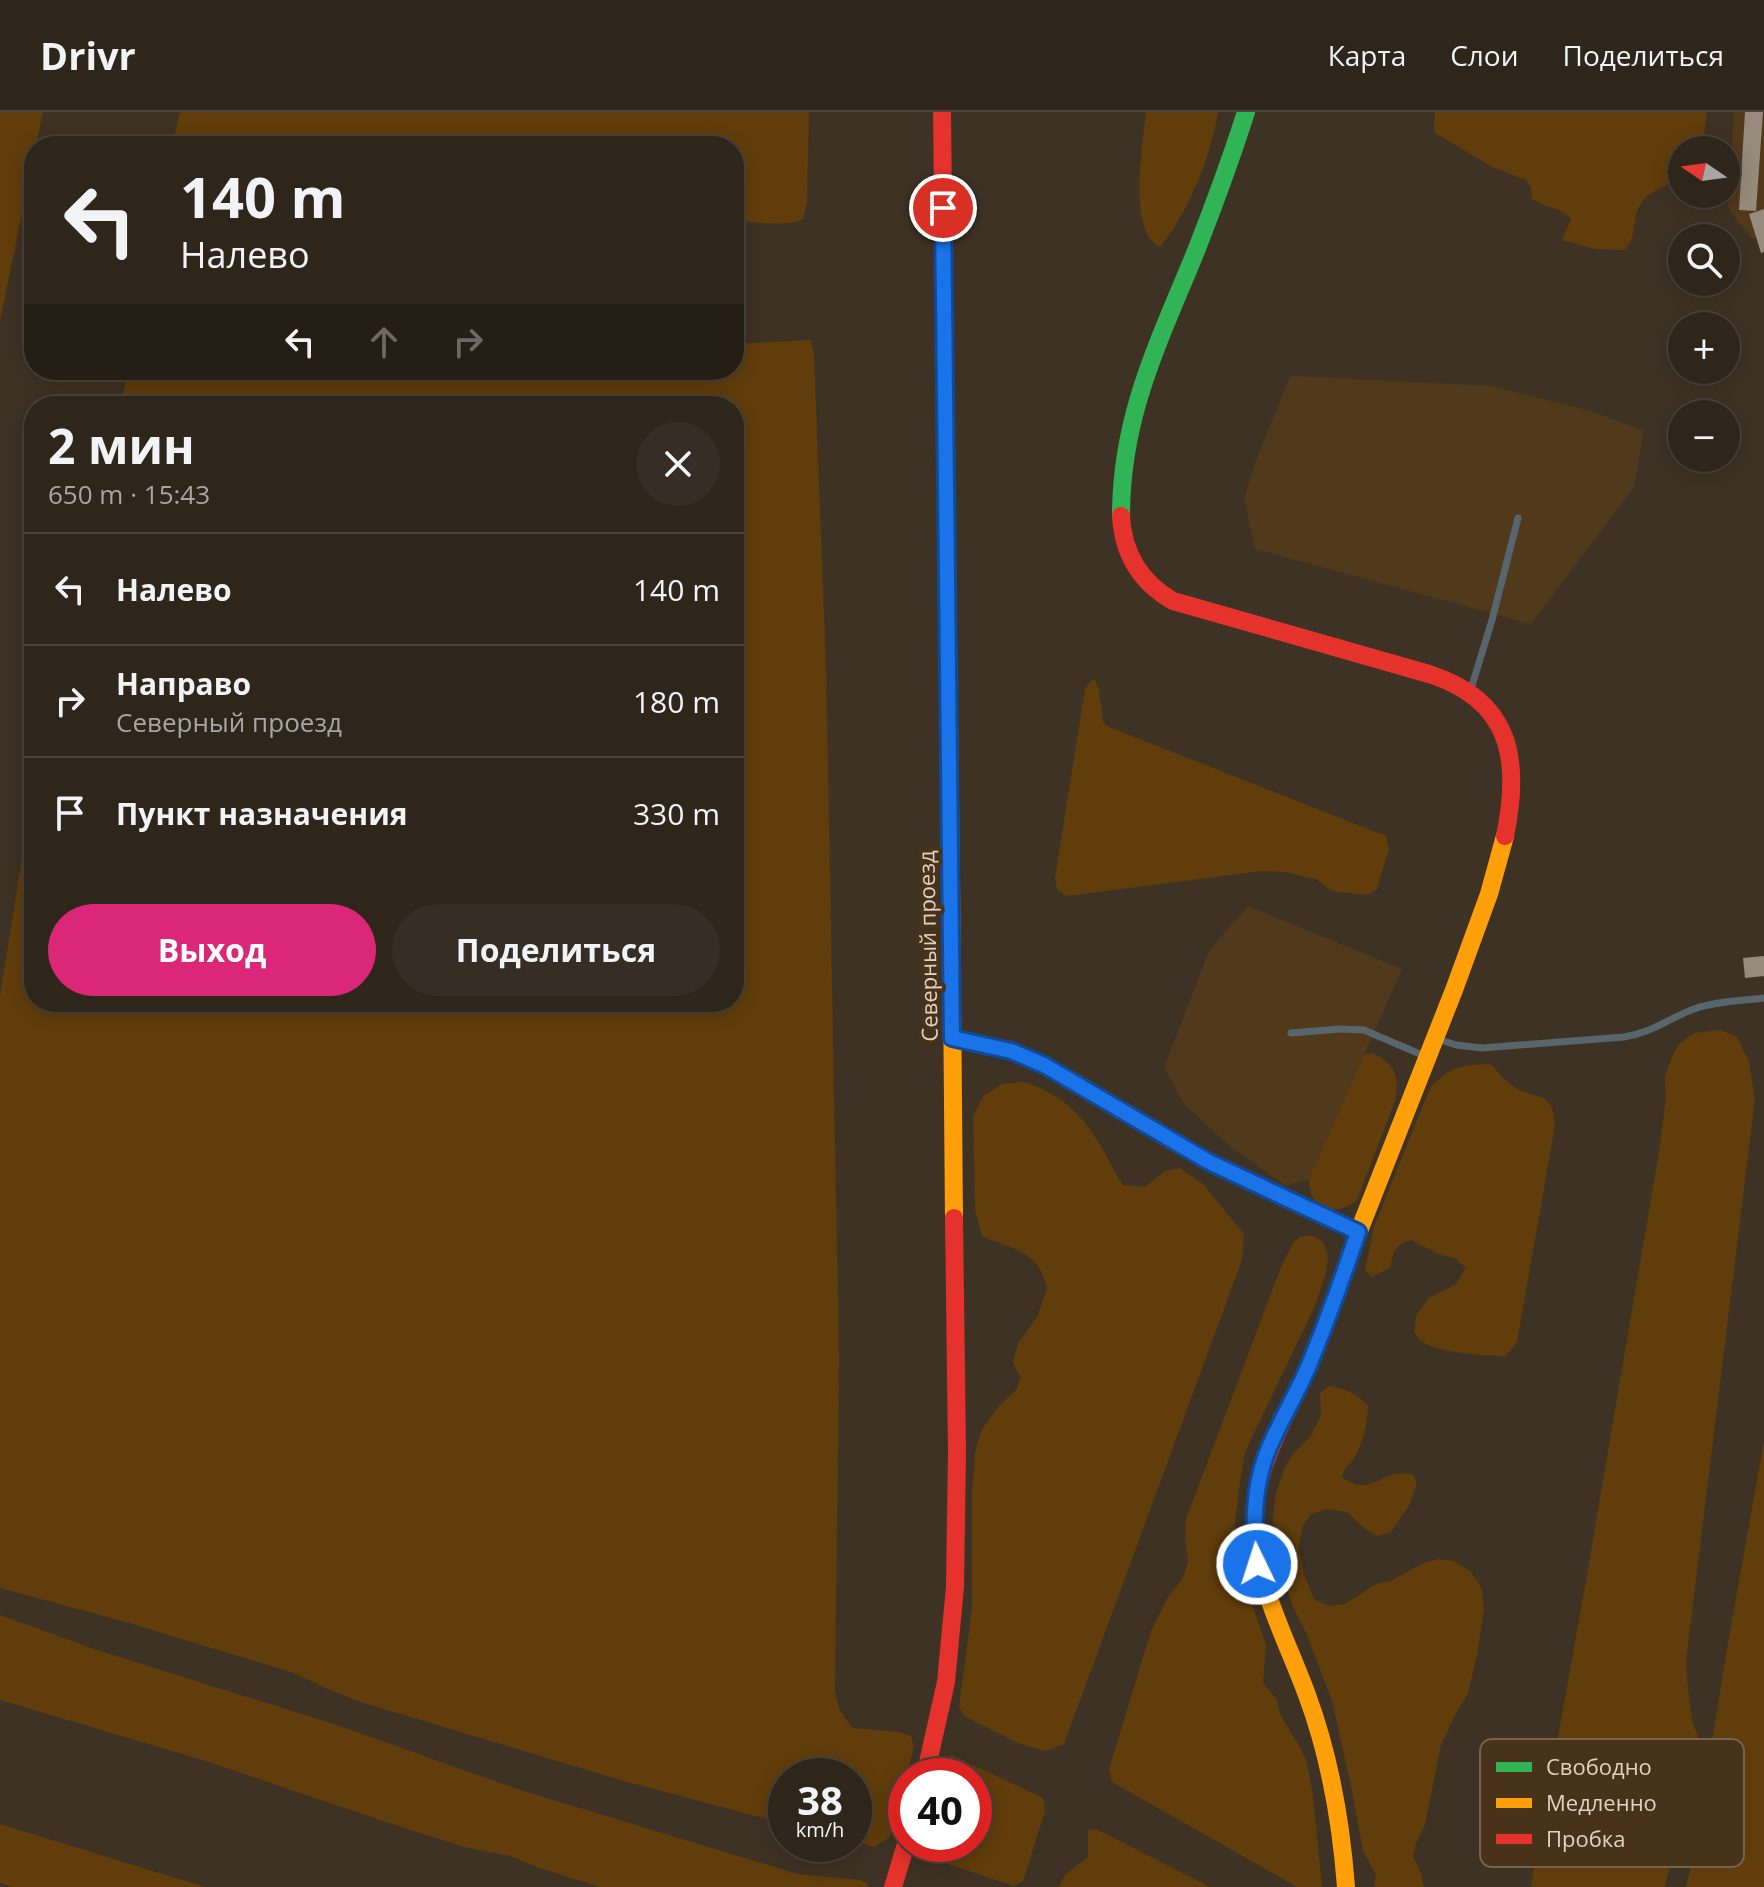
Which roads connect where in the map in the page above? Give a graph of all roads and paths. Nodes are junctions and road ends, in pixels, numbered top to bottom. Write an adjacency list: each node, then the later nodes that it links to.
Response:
1 (942, 112): 7 (street, Северный проезд)
2 (1246, 112): 4 (street)
3 (1518, 518): 4 (lane)
4 (1471, 691): 8 (street)
5 (1764, 998): 8 (lane)
6 (1291, 1033): 9 (lane)
7 (952, 1038): 10 (lane); 11 (street, Северный проезд)
8 (1436, 1039): 9 (street)
9 (1429, 1057): 10 (street)
10 (1358, 1232): 14 (street)
11 (930, 1758)
12 (901, 1862): 13 (street)
13 (893, 1887)
14 (1346, 1887)

